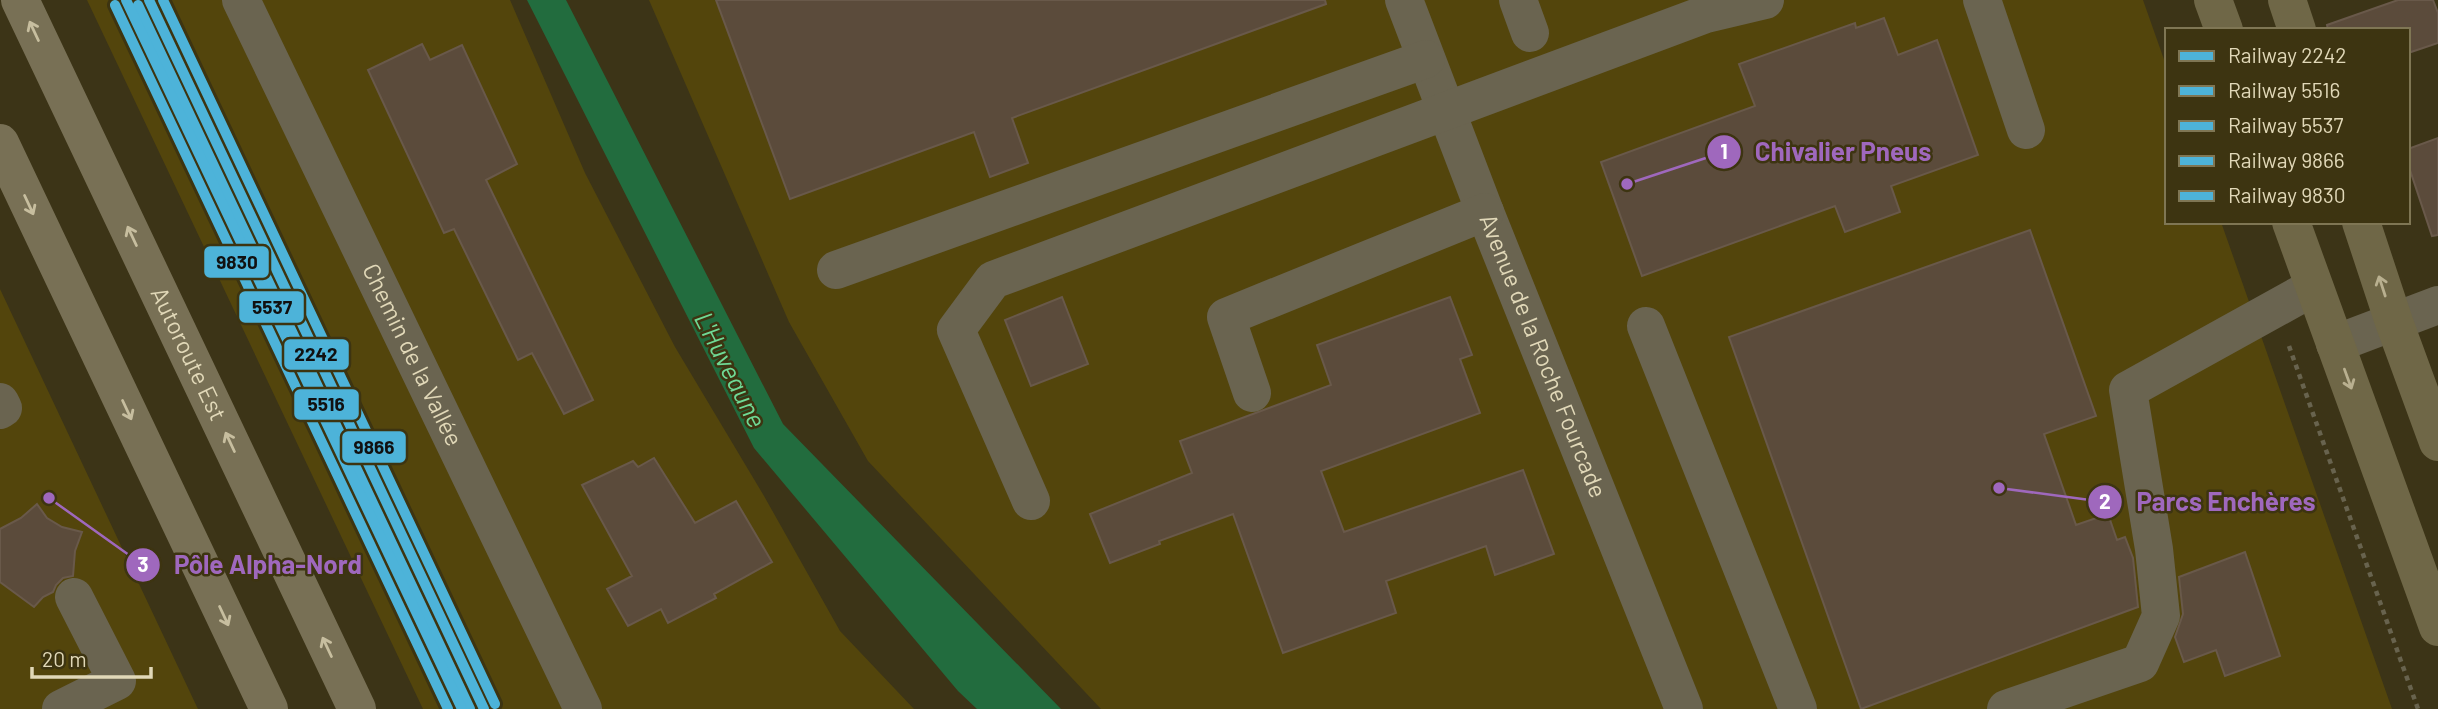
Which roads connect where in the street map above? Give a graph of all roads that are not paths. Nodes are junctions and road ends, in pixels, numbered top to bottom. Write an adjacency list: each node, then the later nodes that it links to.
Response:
1 (20, 0): 32 (highway, Autoroute Est, one-way to 1)
2 (242, 0): 33 (street, Chemin de la Vallée)
3 (1405, 0): 10 (street, Avenue de la Roche Fourcade)
4 (1765, 0): 11 (street)
5 (1982, 0): 12 (street)
6 (2213, 0): 8 (main road)
7 (2287, 0): 9 (main road)
8 (2223, 28)
9 (2296, 28)
10 (1426, 59): 11 (street, Avenue de la Roche Fourcade); 17 (street)
11 (1447, 112): 14 (street, Avenue de la Roche Fourcade); 27 (street)
12 (2026, 130)
13 (0, 143): 31 (highway, one-way to 31)
14 (1485, 212): 23 (street); 34 (street, Avenue de la Roche Fourcade)
15 (2292, 224): 18 (main road)
16 (2362, 224): 20 (main road, one-way to 16)
17 (836, 270)
18 (2314, 287): 22 (main road); 36 (street)
19 (2438, 305): 20 (street)
20 (2394, 322): 22 (street); 26 (main road)
21 (1646, 326): 35 (street)
22 (2335, 344): 29 (main road, one-way to 29)
23 (1252, 393)
24 (0, 402): 25 (street)
25 (0, 410)
26 (2438, 442)
27 (1031, 501)
28 (74, 597): 30 (street)
29 (2438, 627)
30 (61, 709)
31 (269, 709)
32 (357, 709)
33 (583, 709)
34 (1684, 709)
35 (1798, 709)
36 (2006, 709)

